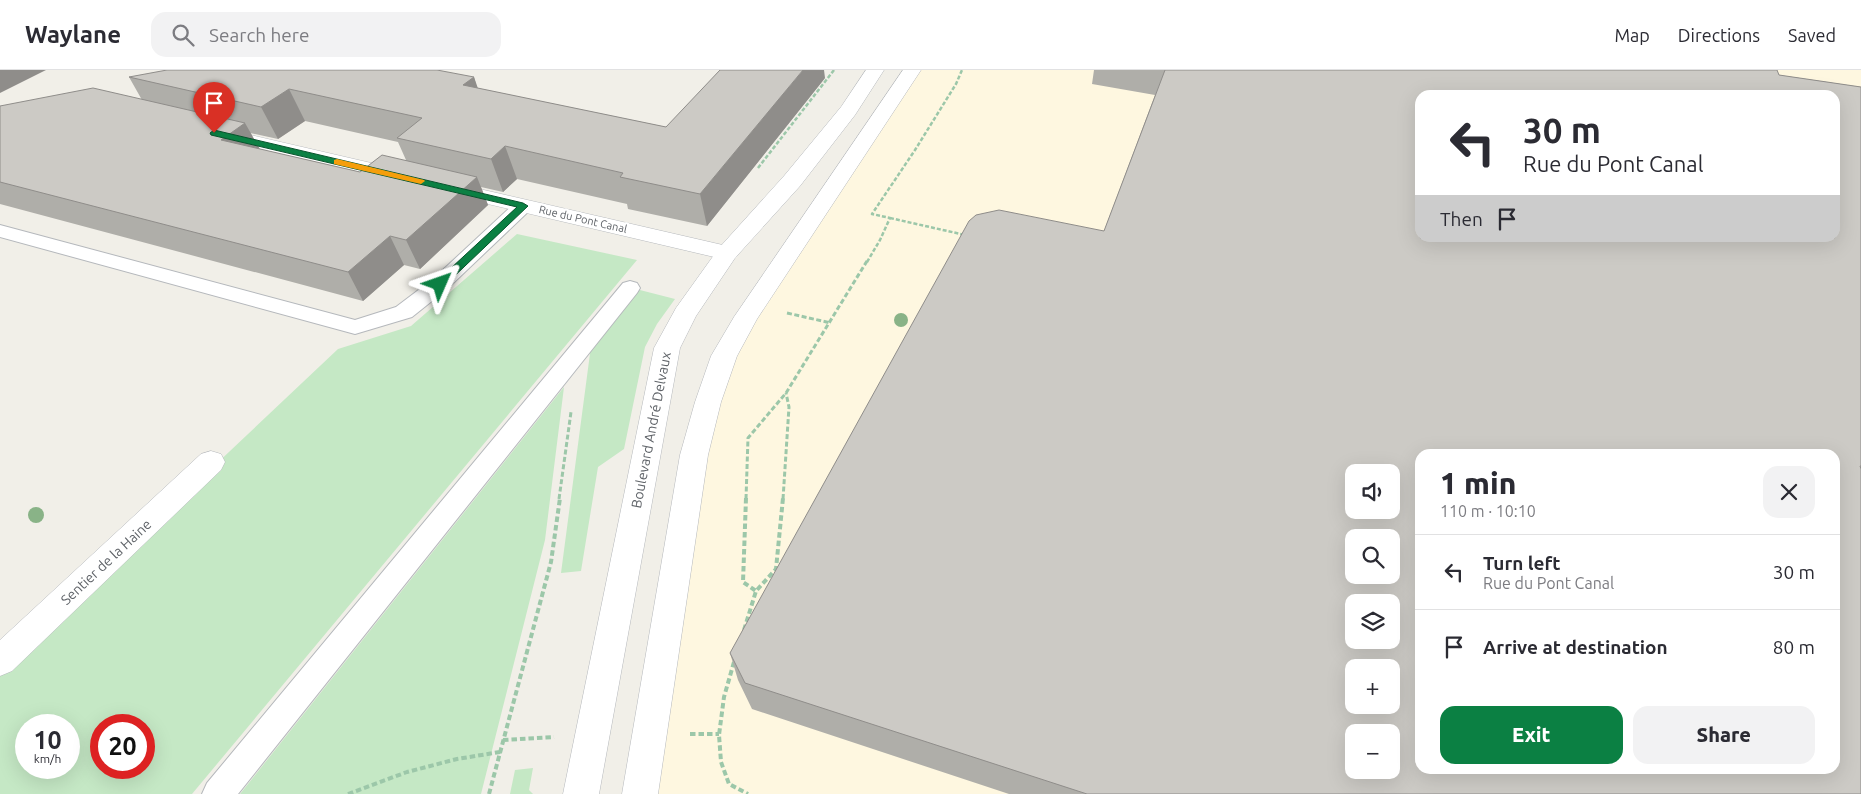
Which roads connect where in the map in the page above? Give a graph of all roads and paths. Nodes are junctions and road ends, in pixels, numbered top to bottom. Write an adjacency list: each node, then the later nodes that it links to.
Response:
1 (875, 70): 9 (street, Boulevard André Delvaux)
2 (912, 70): 23 (street)
3 (962, 70): 6 (path)
4 (205, 130): 5 (street, Rue du Pont Canal)
5 (523, 206): 7 (lane); 9 (street, Rue du Pont Canal)
6 (890, 218): 8 (path); 11 (path)
7 (0, 231)
8 (967, 235)
9 (727, 253): 22 (street, Boulevard André Delvaux)
10 (630, 288): 19 (lane)
11 (786, 393): 14 (path); 14 (path)
12 (572, 406): 18 (path)
13 (211, 462): 17 (street, Sentier de la Haine)
14 (756, 591): 15 (path)
15 (742, 635)
16 (737, 652): 24 (path)
17 (0, 662)
18 (500, 752): 20 (path); 21 (path)
19 (218, 794)
20 (348, 794)
21 (489, 794)
22 (581, 794)
23 (640, 794)
24 (748, 794)

